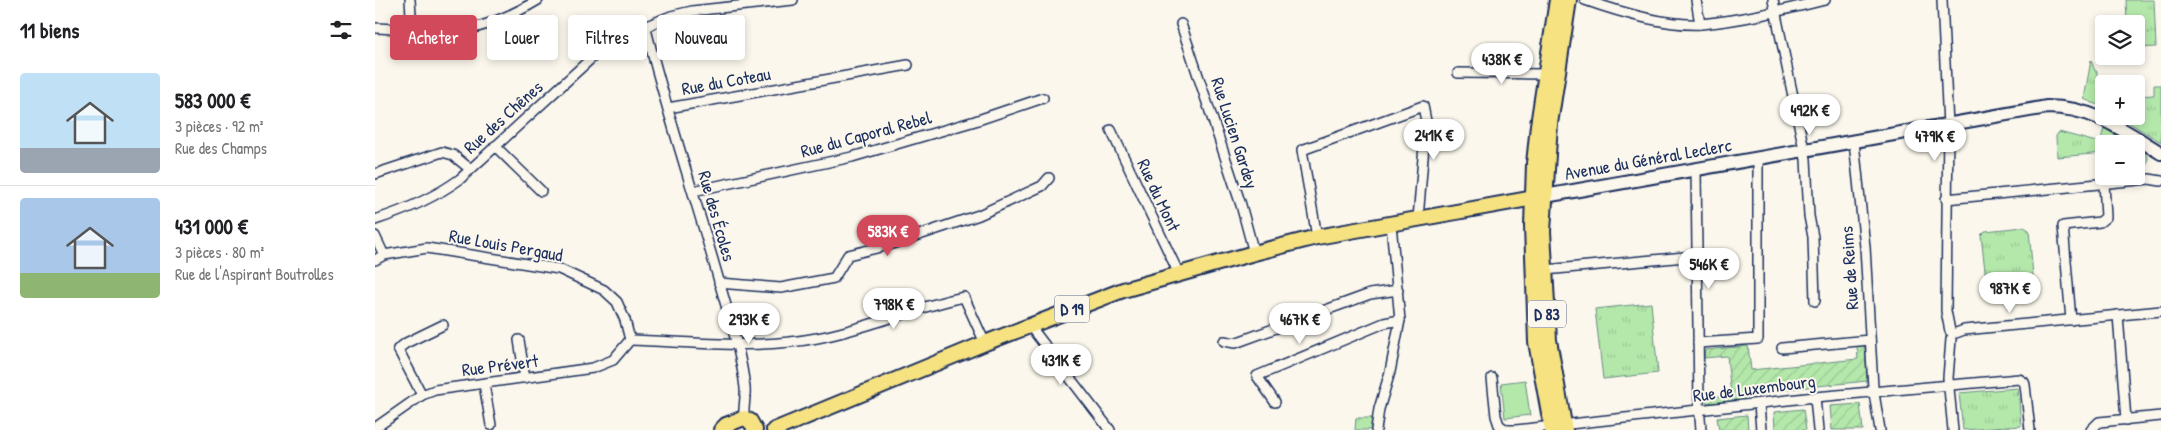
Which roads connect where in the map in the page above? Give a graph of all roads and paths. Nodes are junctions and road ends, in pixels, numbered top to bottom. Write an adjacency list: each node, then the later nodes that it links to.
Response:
1 (410, 0): 13 (street)
2 (538, 0): 17 (street)
3 (793, 0): 11 (street, Rue des Chênes)
4 (1557, 0): 24 (main road, D 83)
5 (1569, 0): 44 (main road, D 83)
6 (1585, 0): 16 (street)
7 (1696, 0): 16 (street)
8 (1773, 0): 12 (street)
9 (1825, 0): 12 (street)
10 (1942, 0): 27 (street)
11 (744, 3): 14 (street, Rue des Chênes)
12 (1775, 12): 16 (street); 31 (street)
13 (411, 15)
14 (647, 24)
15 (1181, 24): 51 (street, Rue Lucien Gardey)
16 (1700, 24)
17 (477, 27)
18 (375, 28): 19 (street)
19 (390, 29)
20 (647, 32): 26 (street, Rue des Écoles)
21 (589, 60): 30 (street, Rue des Chênes)
22 (908, 65): 26 (street, Rue du Coteau)
23 (1458, 73): 24 (street)
24 (1547, 74): 44 (main road, D 83)
25 (1043, 98): 43 (street, Rue du Caporal Rebel)
26 (668, 108): 43 (street, Rue des Écoles)
27 (1948, 126): 29 (street, Avenue du Général Leclerc); 32 (street, Avenue du Général Leclerc); 45 (street)
28 (1111, 130): 56 (street, Rue du Mont)
29 (1854, 142): 31 (street, Avenue du Général Leclerc); 70 (street, Rue de Reims)
30 (495, 146): 34 (street, Rue des Chênes); 42 (street)
31 (1803, 151): 33 (street, Avenue du Général Leclerc); 59 (street)
32 (2161, 153)
33 (1758, 159): 35 (street, Avenue du Général Leclerc); 72 (street)
34 (470, 169): 36 (street); 47 (street, Rue des Chênes)
35 (1696, 170): 44 (street, Avenue du Général Leclerc); 53 (street)
36 (375, 174)
37 (1049, 178): 57 (street)
38 (2145, 179): 39 (street)
39 (2161, 181)
40 (2095, 184): 45 (street)
41 (2103, 185): 63 (street)
42 (541, 191)
43 (693, 191): 57 (street, Rue des Écoles)
44 (1539, 197): 46 (main road, Avenue du Général Leclerc / D 19); 55 (main road, D 83); 90 (main road, D 83)
45 (1946, 199): 66 (street)
46 (1418, 219): 48 (main road, Avenue du Général Leclerc / D 19); 50 (street)
47 (375, 220)
48 (1391, 224): 50 (main road, Avenue du Général Leclerc / D 19); 58 (street)
49 (375, 236): 52 (street)
50 (1317, 237): 51 (main road, Avenue du Général Leclerc / D 19)
51 (1254, 252): 56 (main road, D 19)
52 (384, 256): 54 (street); 68 (street, Rue Louis Pergaud)
53 (1696, 256): 55 (street); 72 (street)
54 (375, 260)
55 (1545, 270): 90 (main road, D 83)
56 (1179, 274): 65 (main road, D 19)
57 (719, 283): 73 (street, Rue des Écoles)
58 (1398, 290): 62 (street); 69 (street)
59 (1815, 301)
60 (2161, 311): 61 (street)
61 (2119, 315): 63 (street); 87 (street)
62 (1400, 320): 82 (street); 95 (street)
63 (2071, 320): 66 (street)
64 (443, 325): 80 (street)
65 (1030, 326): 71 (main road, D 19); 94 (street)
66 (1952, 335): 78 (street)
67 (519, 340): 75 (street)
68 (630, 340): 73 (street); 75 (street, Rue Prévert)
69 (1224, 340)
70 (1870, 340): 74 (street); 79 (street, Rue de Reims)
71 (985, 343): 73 (street); 93 (main road, D 19)
72 (1698, 343): 84 (street)
73 (737, 344): 86 (street, Rue des Écoles)
74 (1782, 348)
75 (525, 378): 77 (street, Rue Prévert)
76 (1492, 378): 96 (street)
77 (484, 384): 80 (street, Rue Prévert); 88 (street)
78 (1949, 386): 79 (street, Rue de Luxembourg); 101 (street); 102 (street, Rue de Luxembourg)
79 (1874, 391): 81 (street, Rue de Luxembourg); 100 (street, Rue de Reims)
80 (422, 395): 89 (street, Rue Prévert)
81 (1815, 397): 83 (street, Rue de Luxembourg); 99 (street)
82 (1275, 402)
83 (1759, 404): 84 (street, Rue de Luxembourg); 98 (street)
84 (1699, 411): 90 (street, Rue de Luxembourg); 97 (street)
85 (2161, 416): 87 (street)
86 (744, 418): 91 (main road); 92 (main road)
87 (2126, 420): 103 (street)
88 (491, 425)
89 (375, 428)
90 (1558, 428): 96 (street, Rue de Luxembourg)
91 (721, 430)
92 (755, 430)
93 (774, 430)
94 (1110, 430)
95 (1376, 430)
96 (1515, 430)
97 (1701, 430)
98 (1761, 430)
99 (1818, 430)
100 (1881, 430)
101 (1953, 430)
102 (2030, 430)
103 (2091, 430)

